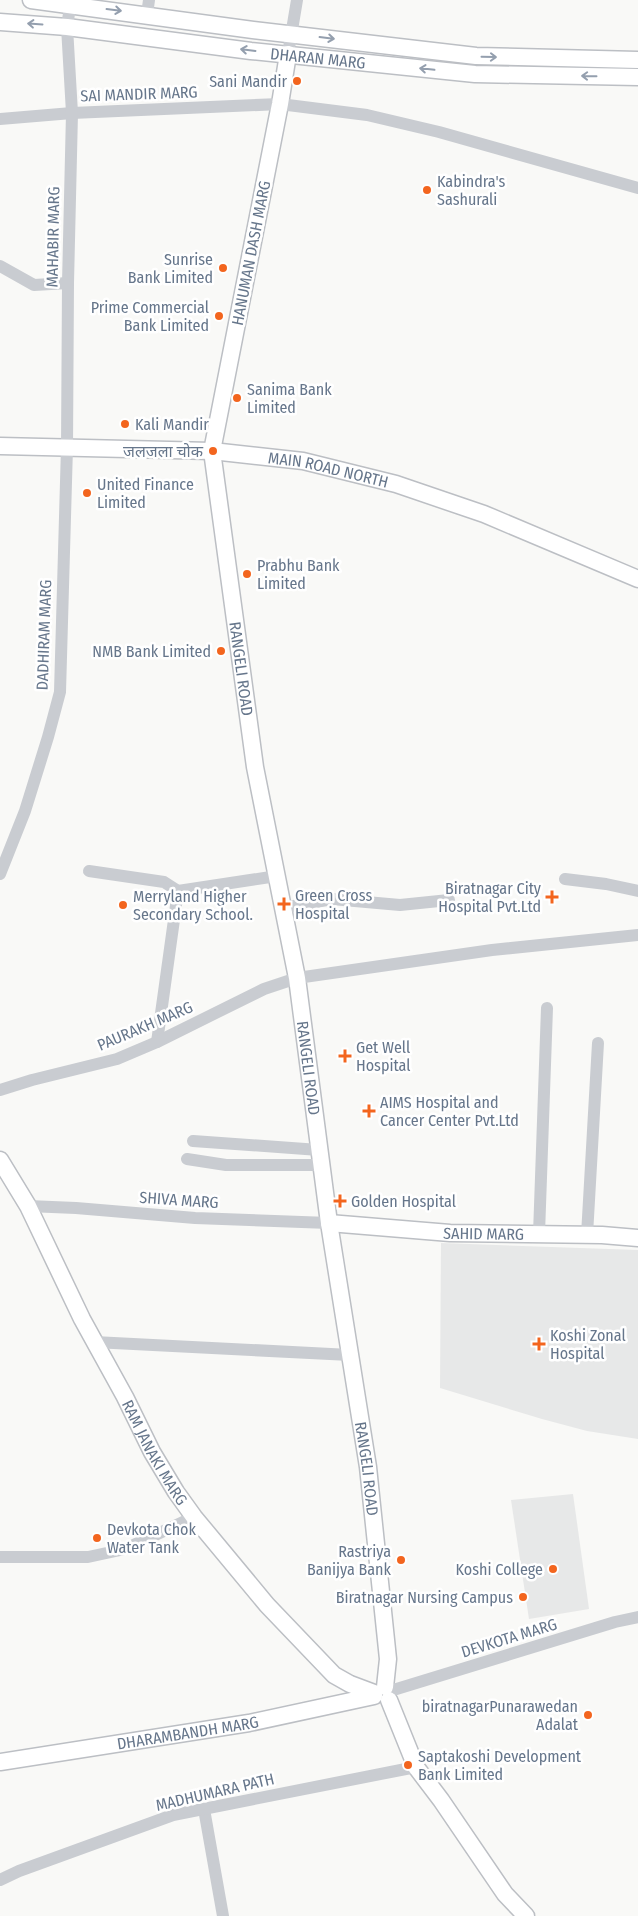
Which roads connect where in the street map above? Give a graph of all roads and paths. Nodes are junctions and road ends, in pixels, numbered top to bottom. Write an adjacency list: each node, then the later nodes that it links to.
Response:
1 (31, 0): 3 (main road, DHARAN MARG)
2 (297, 0): 7 (street)
3 (71, 2): 4 (main road, DHARAN MARG, one-way to 4); 6 (street, MAHABIR MARG)
4 (148, 7): 7 (main road, DHARAN MARG)
5 (0, 22): 6 (main road, DHARAN MARG, one-way to 5)
6 (67, 27): 8 (main road, DHARAN MARG, one-way to 6); 12 (street, MAHABIR MARG)
7 (291, 33): 8 (street); 9 (main road, DHARAN MARG, one-way to 9)
8 (288, 54): 10 (main road, DHARAN MARG, one-way to 8); 11 (main road, HANUMAN DASH MARG)
9 (638, 60)
10 (638, 77)
11 (280, 104): 12 (street, SAI MANDIR MARG); 14 (street, SAI MANDIR MARG); 19 (main road, HANUMAN DASH MARG)
12 (72, 113): 13 (street, SAI MANDIR MARG); 16 (street, MAHABIR MARG)
13 (0, 119)
14 (638, 188)
15 (0, 266): 16 (street)
16 (68, 283): 18 (street, MAHABIR MARG)
17 (0, 446): 18 (main road, MAIN ROAD NORTH)
18 (67, 447): 19 (main road, MAIN ROAD NORTH); 22 (street, DADHIRAM MARG)
19 (212, 451): 20 (main road, MAIN ROAD NORTH); 23 (main road, RANGELI ROAD)
20 (638, 578)
21 (89, 872): 26 (street)
22 (0, 874)
23 (277, 876): 26 (street); 28 (main road, RANGELI ROAD)
24 (565, 879): 25 (street)
25 (638, 890)
26 (178, 891): 32 (street)
27 (449, 900): 28 (street)
28 (283, 908): 30 (main road, RANGELI ROAD)
29 (638, 935): 30 (street, PAURAKH MARG)
30 (297, 978): 32 (street, PAURAKH MARG); 37 (main road, RANGELI ROAD)
31 (547, 1008): 43 (street)
32 (157, 1042): 34 (street, PAURAKH MARG)
33 (598, 1043): 44 (street)
34 (0, 1090)
35 (193, 1140): 36 (street)
36 (221, 1143): 37 (street); 40 (street)
37 (320, 1158): 40 (street); 42 (main road, RANGELI ROAD)
38 (187, 1159): 40 (street)
39 (0, 1160): 41 (main road, RAM JANAKI MARG)
40 (220, 1164)
41 (28, 1206): 42 (street, SHIVA MARG); 46 (main road, RAM JANAKI MARG)
42 (329, 1223): 43 (main road, SAHID MARG); 47 (main road, RANGELI ROAD)
43 (539, 1234): 44 (main road, SAHID MARG)
44 (587, 1235): 45 (main road, SAHID MARG)
45 (638, 1238)
46 (94, 1342): 47 (street); 48 (main road, RAM JANAKI MARG)
47 (350, 1355): 51 (main road, RANGELI ROAD)
48 (194, 1517): 49 (street); 51 (main road, RAM JANAKI MARG)
49 (0, 1557)
50 (638, 1618): 51 (street, DEVKOTA MARG)
51 (382, 1693): 52 (main road, DHARAMBANDH MARG); 53 (main road)
52 (0, 1762)
53 (416, 1767): 54 (street, MADHUMARA PATH); 57 (main road)
54 (204, 1809): 55 (street, MADHUMARA PATH); 56 (street)
55 (0, 1880)
56 (223, 1916)
57 (526, 1916)

